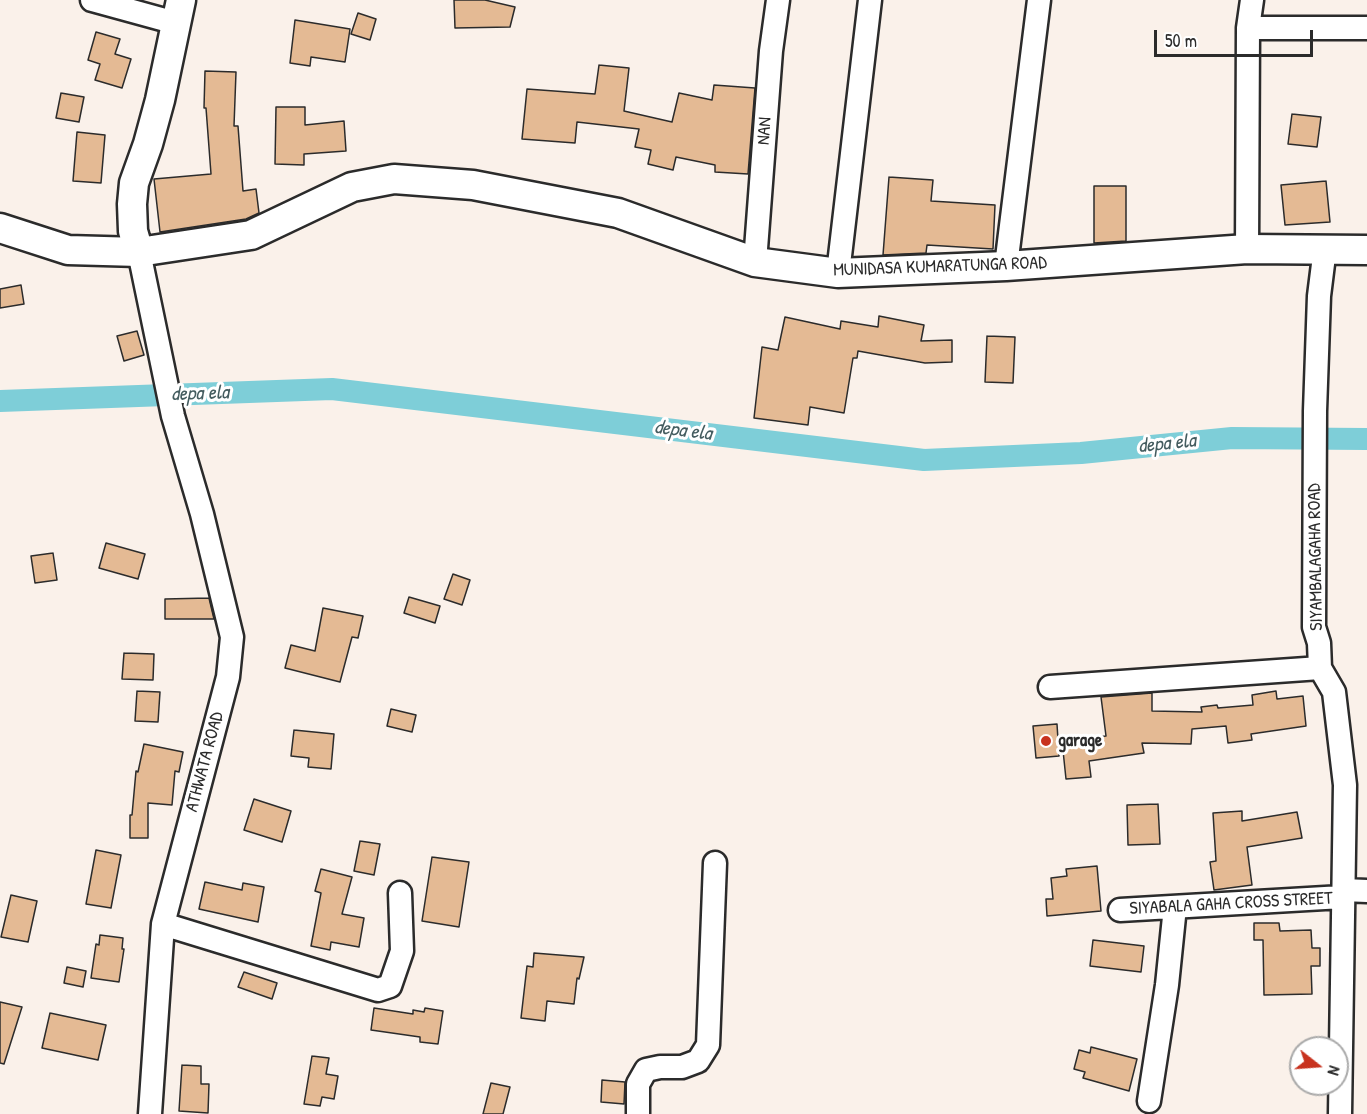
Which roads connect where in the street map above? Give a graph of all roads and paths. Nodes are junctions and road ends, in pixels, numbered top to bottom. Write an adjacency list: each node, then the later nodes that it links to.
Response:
1 (92, 0): 6 (street)
2 (778, 0): 14 (street, NAN)
3 (870, 0): 16 (street)
4 (1039, 0): 15 (street)
5 (1252, 0): 7 (street)
6 (178, 11): 13 (street)
7 (1248, 28): 8 (street); 11 (street)
8 (1367, 28)
9 (0, 228): 13 (street, MUNIDASA KUMARATUNGA ROAD)
10 (1325, 248): 11 (street, MUNIDASA KUMARATUNGA ROAD); 12 (street, MUNIDASA KUMARATUNGA ROAD); 17 (street, SIYAMBALAGAHA ROAD)
11 (1247, 249): 15 (street, MUNIDASA KUMARATUNGA ROAD)
12 (1367, 250)
13 (139, 252): 14 (street, MUNIDASA KUMARATUNGA ROAD); 25 (street, ATHWATA ROAD)
14 (755, 262): 16 (street, MUNIDASA KUMARATUNGA ROAD)
15 (1006, 266): 16 (street, MUNIDASA KUMARATUNGA ROAD)
16 (838, 273)
17 (1320, 669): 18 (street); 22 (street, SIYAMBALAGAHA ROAD)
18 (1050, 687)
19 (715, 863): 28 (street)
20 (1367, 891): 22 (street, SIYABALA GAHA CROSS STREET)
21 (400, 893): 25 (street)
22 (1343, 894): 23 (street, SIYABALA GAHA CROSS STREET); 29 (street, SIYAMBALAGAHA ROAD)
23 (1175, 907): 24 (street, SIYABALA GAHA CROSS STREET); 26 (street)
24 (1120, 910)
25 (163, 924): 27 (street, ATHWATA ROAD)
26 (1149, 1101)
27 (150, 1114)
28 (638, 1114)
29 (1340, 1114)

